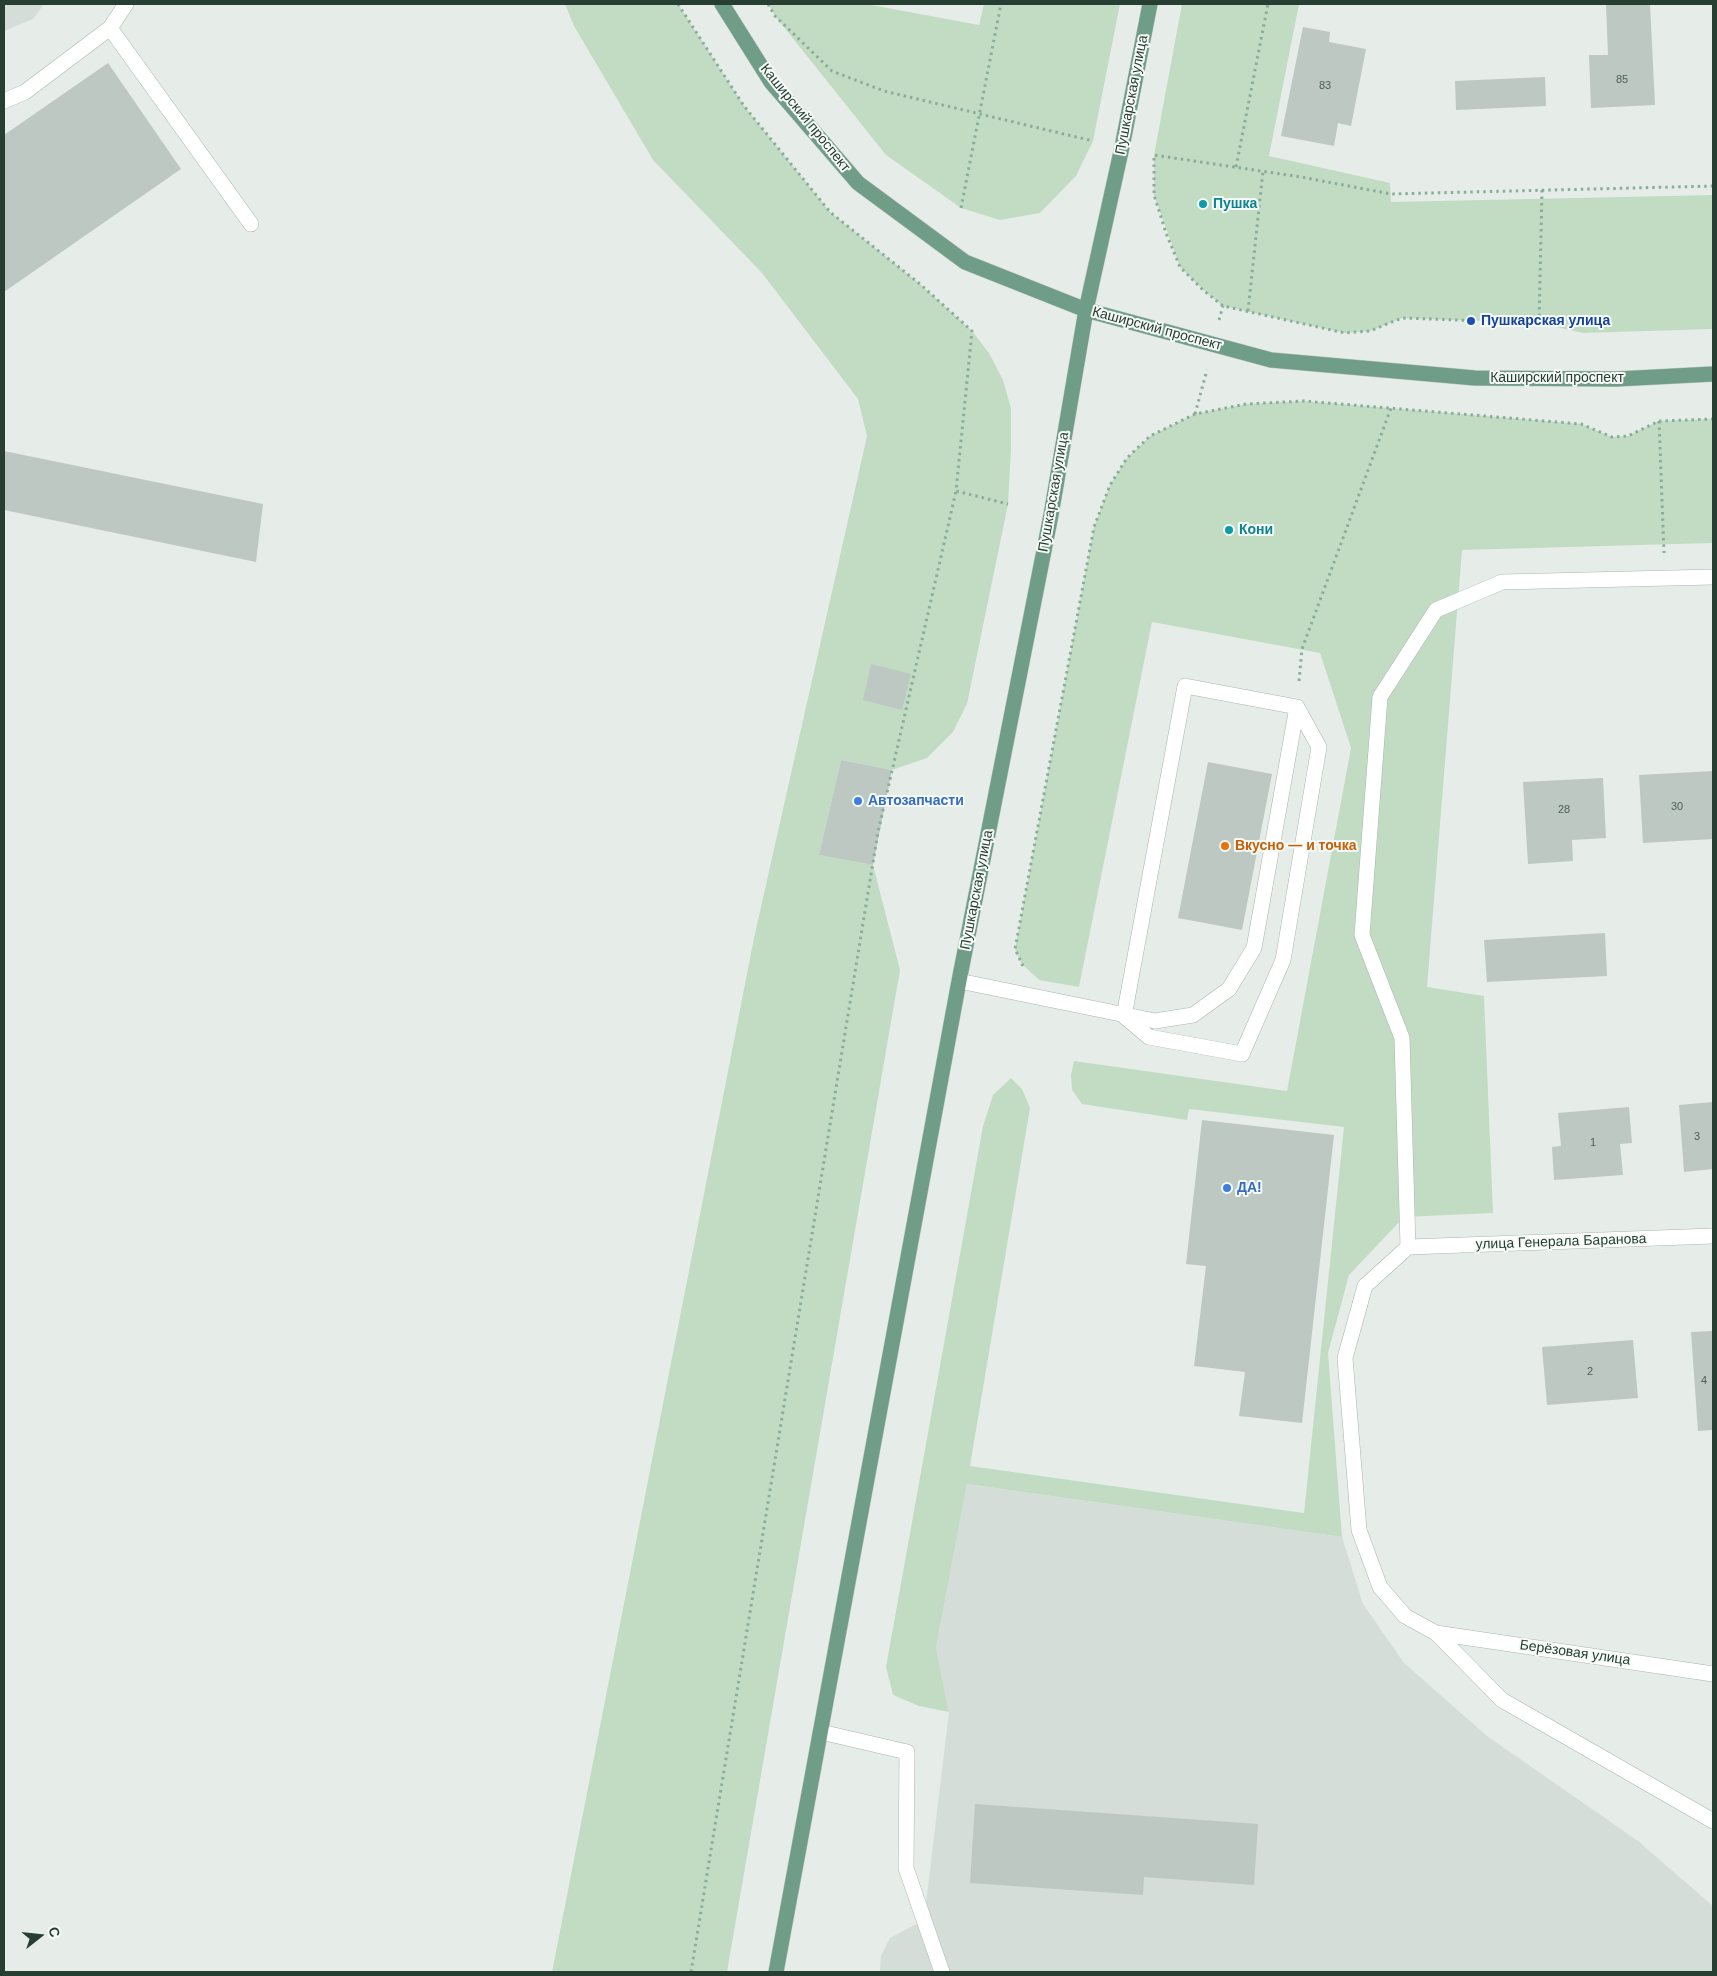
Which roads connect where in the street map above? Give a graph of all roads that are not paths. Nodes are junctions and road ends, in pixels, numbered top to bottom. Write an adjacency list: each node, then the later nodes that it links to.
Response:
1 (126, 4): 4 (street)
2 (722, 4): 7 (main road, Каширский проспект)
3 (1150, 4): 7 (main road, Пушкарская улица)
4 (110, 28): 5 (street); 6 (street)
5 (4, 102)
6 (251, 224)
7 (1086, 310): 8 (main road, Каширский проспект); 11 (main road, Пушкарская улица)
8 (1713, 374)
9 (1713, 577): 14 (street)
10 (1297, 707): 12 (street); 12 (street); 12 (street)
11 (959, 982): 12 (street); 17 (main road, Пушкарская улица)
12 (1124, 1016)
13 (1713, 1236): 14 (street, улица Генерала Баранова)
14 (1408, 1247): 15 (street)
15 (1436, 1633): 16 (street, Берёзовая улица); 18 (street)
16 (1713, 1674)
17 (821, 1732): 19 (main road, Пушкарская улица); 20 (street)
18 (1713, 1821)
19 (776, 1972)
20 (942, 1972)

